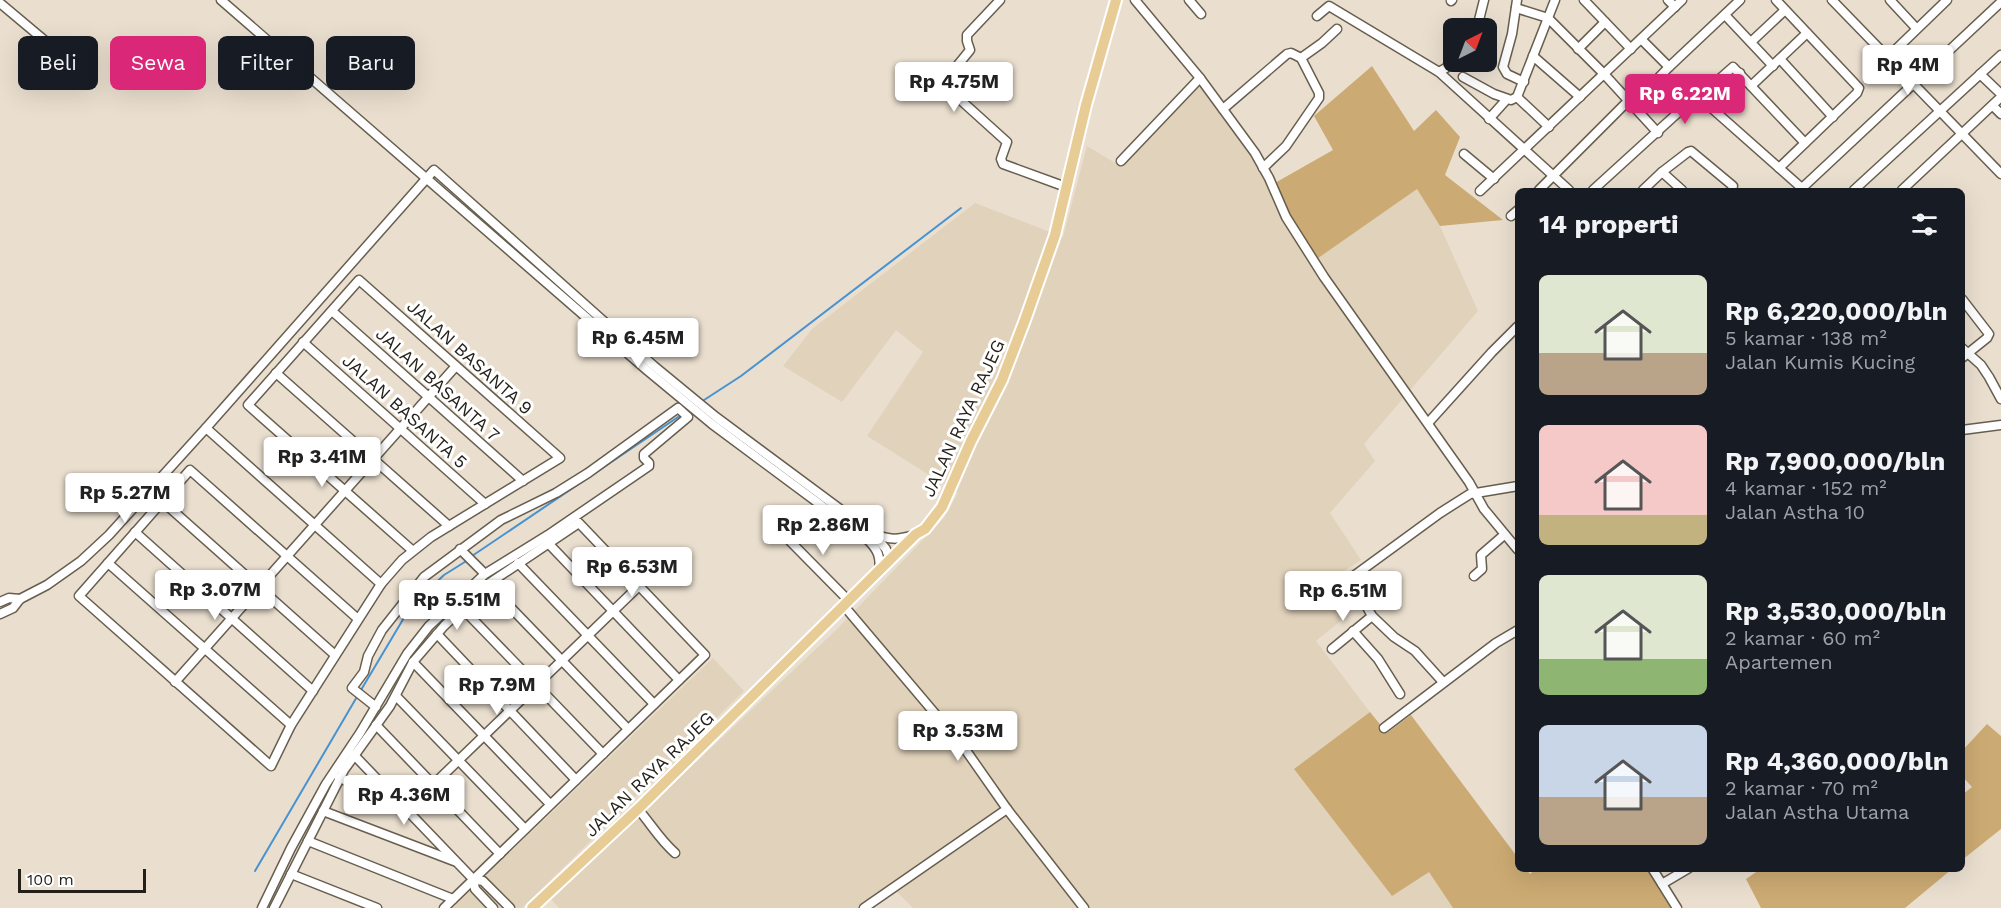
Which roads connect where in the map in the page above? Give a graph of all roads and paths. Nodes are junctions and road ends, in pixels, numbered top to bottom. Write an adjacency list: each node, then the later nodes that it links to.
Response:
1 (221, 0): 76 (street)
2 (1000, 0): 78 (street)
3 (1116, 0): 78 (main road, JALAN RAYA RAJEG)
4 (1135, 0): 47 (street)
5 (1189, 0): 21 (street)
6 (1484, 0): 24 (street)
7 (1555, 0): 25 (street)
8 (1584, 0): 26 (street)
9 (1668, 0): 19 (street)
10 (1682, 0): 19 (street)
11 (1740, 0): 22 (street)
12 (1776, 0): 20 (street)
13 (1833, 0): 37 (street)
14 (1890, 0): 27 (street)
15 (1947, 0): 27 (street)
16 (2001, 2): 49 (street)
17 (0, 3): 30 (street)
18 (1517, 4): 25 (street); 48 (street)
19 (1675, 7): 31 (street)
20 (1785, 10): 29 (street); 32 (street)
21 (1201, 15)
22 (1725, 15): 32 (street); 40 (street)
23 (1317, 16): 42 (street)
24 (1480, 18)
25 (1548, 18): 33 (street); 36 (street)
26 (1605, 22): 33 (street); 34 (street)
27 (1916, 28): 37 (street)
28 (1336, 29): 38 (street)
29 (1807, 33): 39 (street); 62 (street)
30 (39, 36)
31 (1641, 39): 34 (street); 40 (street)
32 (1751, 42): 39 (street)
33 (1578, 49): 44 (street)
34 (1631, 49): 44 (street)
35 (2001, 55): 45 (street)
36 (1533, 56): 48 (street); 54 (street)
37 (1888, 57): 49 (street)
38 (1301, 58): 59 (street); 71 (street)
39 (1777, 62): 50 (street); 62 (street)
40 (1669, 67): 56 (street)
41 (1443, 69): 42 (street)
42 (1438, 72): 63 (street)
43 (1740, 73): 50 (street); 53 (street); 57 (street)
44 (1604, 74): 54 (street); 56 (street)
45 (1980, 74): 51 (street); 60 (street)
46 (1463, 77): 55 (street)
47 (1200, 78): 59 (street); 70 (street)
48 (1524, 82): 52 (street)
49 (1915, 84): 60 (street); 86 (street)
50 (1751, 86): 67 (street)
51 (2001, 96): 58 (street)
52 (1517, 97): 55 (street); 64 (street)
53 (1699, 97): 57 (street); 65 (street)
54 (1580, 98): 64 (street)
55 (1507, 99): 63 (street)
56 (1630, 103): 65 (street); 75 (street)
57 (1709, 104): 72 (street)
58 (1993, 106): 61 (street); 66 (street)
59 (1223, 109): 71 (street)
60 (1940, 111): 66 (street); 87 (street)
61 (2001, 114)
62 (1833, 117): 67 (street)
63 (1489, 119): 68 (street)
64 (1549, 127): 68 (street)
65 (1658, 133): 81 (street)
66 (1963, 135): 74 (street); 88 (street)
67 (1805, 142): 72 (street)
68 (1525, 150): 75 (street); 77 (street)
69 (1464, 153): 77 (street)
70 (1121, 161)
71 (1263, 168): 100 (street)
72 (1779, 168): 85 (street)
73 (1662, 172): 82 (street); 83 (street); 84 (street)
74 (2001, 174)
75 (1554, 177): 79 (street); 80 (street)
76 (426, 179): 103 (street); 116 (street); 127 (street)
77 (1494, 179): 89 (street)
78 (1066, 187): 117 (main road, JALAN RAYA RAJEG)
79 (1541, 188)
80 (1567, 188)
81 (1595, 188)
82 (1645, 188)
83 (1680, 188)
84 (1732, 188)
85 (1800, 188)
86 (1804, 188)
87 (1856, 188)
88 (1904, 188)
89 (1480, 191)
90 (1965, 303): 94 (street)
91 (332, 311): 93 (street); 96 (street, JALAN BASANTA 9); 98 (street, JALAN BASANTA 7)
92 (1515, 329): 100 (street)
93 (303, 342): 97 (street); 102 (street, JALAN BASANTA 5)
94 (1965, 353)
95 (1965, 355): 99 (street)
96 (456, 366): 98 (street); 106 (street, JALAN BASANTA 9)
97 (276, 373): 105 (street); 108 (street)
98 (428, 397): 102 (street); 106 (street, JALAN BASANTA 7)
99 (2001, 399)
100 (1428, 423): 109 (street)
101 (2001, 425): 104 (street)
102 (400, 428): 105 (street); 111 (street, JALAN BASANTA 5)
103 (206, 429): 112 (street); 134 (street)
104 (1965, 430)
105 (373, 459): 108 (street); 113 (street)
106 (523, 481): 111 (street)
107 (1515, 486): 109 (street)
108 (345, 491): 112 (street); 121 (street)
109 (1475, 493): 118 (street); 140 (street)
110 (162, 501): 115 (street); 123 (street); 133 (street)
111 (485, 504): 113 (street)
112 (315, 525): 123 (street); 130 (street)
113 (449, 526): 121 (street)
114 (779, 530): 136 (street)
115 (135, 532): 125 (street); 141 (street)
116 (871, 532): 117 (street); 124 (street)
117 (916, 534): 124 (main road, JALAN RAYA RAJEG)
118 (1504, 535): 120 (street); 129 (street)
119 (548, 543): 126 (street); 132 (street); 138 (street)
120 (1515, 547)
121 (413, 551): 130 (street)
122 (462, 551): 128 (street); 128 (street); 160 (street)
123 (287, 556): 133 (street); 142 (street)
124 (890, 561): 127 (main road, JALAN RAYA RAJEG)
125 (108, 562): 147 (street); 153 (street)
126 (518, 563): 131 (street); 146 (street)
127 (879, 572): 136 (main road, JALAN RAYA RAJEG)
128 (485, 574): 160 (street)
129 (1474, 576)
130 (381, 584): 142 (street)
131 (488, 584): 137 (street); 150 (street)
132 (639, 586): 138 (street); 152 (street)
133 (259, 587): 141 (street); 149 (street)
134 (20, 599): 135 (street); 139 (street)
135 (0, 602)
136 (847, 603): 175 (main road, JALAN RAYA RAJEG); 176 (street)
137 (462, 608): 145 (street); 155 (street)
138 (613, 611): 146 (street); 152 (street)
139 (0, 614)
140 (1372, 616): 143 (street); 154 (street)
141 (232, 618): 147 (street); 156 (street)
142 (358, 619): 149 (street)
143 (1353, 631): 148 (street); 157 (street)
144 (1515, 632): 154 (street)
145 (437, 634): 151 (street); 161 (street)
146 (588, 635): 150 (street); 159 (street)
147 (205, 648): 153 (street); 162 (street)
148 (1332, 649)
149 (335, 655): 156 (street)
150 (562, 660): 155 (street); 165 (street)
151 (413, 662): 158 (street); 166 (street)
152 (679, 680): 159 (street)
153 (175, 682): 162 (street)
154 (1443, 682): 164 (street)
155 (536, 685): 161 (street); 167 (street)
156 (313, 691): 162 (street)
157 (1400, 694)
158 (396, 696): 163 (street); 169 (street)
159 (654, 704): 165 (street)
160 (376, 707): 191 (street)
161 (510, 710): 166 (street); 171 (street)
162 (291, 725)
163 (376, 725): 168 (street); 172 (street)
164 (1384, 728)
165 (628, 729): 167 (street)
166 (484, 735): 169 (street); 174 (street)
167 (603, 754): 171 (street)
168 (354, 755): 170 (street); 173 (street)
169 (458, 760): 172 (street); 179 (street)
170 (339, 778): 173 (street); 178 (street)
171 (576, 780): 174 (street)
172 (433, 784): 177 (street); 182 (street)
173 (398, 801): 177 (street)
174 (550, 804): 179 (street)
175 (638, 808): 181 (street); 196 (main road, JALAN RAYA RAJEG)
176 (1007, 809): 197 (street); 198 (street)
177 (407, 810): 183 (street)
178 (322, 812): 180 (street); 183 (street)
179 (525, 829): 182 (street)
180 (308, 841): 186 (street); 189 (street)
181 (675, 853)
182 (500, 854): 187 (street)
183 (456, 862): 187 (street)
184 (1654, 872): 188 (street)
185 (1682, 872): 188 (street)
186 (291, 874): 190 (street); 192 (street)
187 (473, 879): 189 (street); 194 (street); 195 (street)
188 (1662, 884): 199 (street)
189 (453, 899): 193 (street)
190 (276, 907)
191 (262, 908)
192 (377, 908)
193 (444, 908)
194 (493, 908)
195 (510, 908)
196 (532, 908)
197 (864, 908)
198 (1084, 908)
199 (1677, 908)

